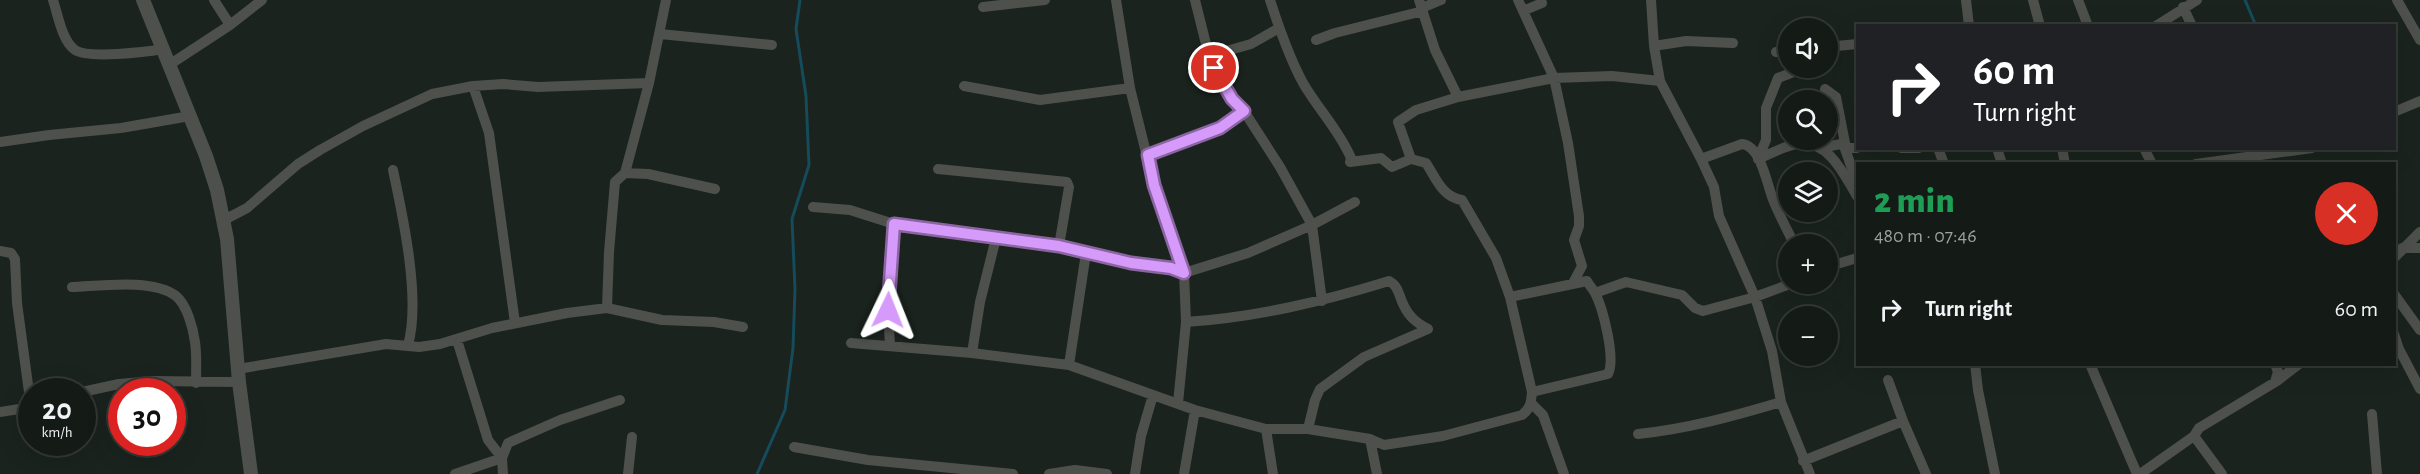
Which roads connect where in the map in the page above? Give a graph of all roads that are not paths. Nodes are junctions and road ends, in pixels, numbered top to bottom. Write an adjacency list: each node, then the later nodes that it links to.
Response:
1 (53, 0): 38 (street)
2 (143, 0): 38 (street)
3 (214, 0): 28 (street)
4 (262, 0): 28 (street)
5 (666, 0): 30 (street)
6 (1045, 0): 20 (street)
7 (1116, 0): 47 (street)
8 (1195, 0): 39 (street)
9 (1270, 0): 29 (street)
10 (1441, 0): 19 (street)
11 (1518, 0): 22 (street)
12 (1651, 0): 36 (street)
13 (1966, 0): 23 (street)
14 (2033, 0): 24 (street)
15 (2078, 0): 25 (street)
16 (2198, 0): 21 (street)
17 (2397, 0): 32 (street)
18 (1542, 3): 22 (street)
19 (1422, 6): 31 (street); 49 (street)
20 (982, 7)
21 (2183, 7): 26 (street); 27 (street)
22 (1523, 11): 41 (street)
23 (1969, 24)
24 (2039, 24)
25 (2087, 24)
26 (2159, 24)
27 (2191, 24)
28 (230, 25): 40 (street)
29 (1279, 28): 39 (street); 60 (street)
30 (660, 34): 35 (street); 44 (street)
31 (1316, 40)
32 (2420, 40)
33 (1733, 43): 36 (street)
34 (1856, 44): 37 (street)
35 (772, 45)
36 (1654, 46): 43 (street)
37 (1838, 46)
38 (163, 49): 40 (street)
39 (1209, 56): 51 (street)
40 (169, 65): 53 (street)
41 (1554, 78): 43 (street); 49 (street); 87 (street)
42 (1778, 78): 62 (street)
43 (1660, 81): 61 (street)
44 (649, 82): 45 (street); 66 (street)
45 (473, 86): 72 (street); 97 (street)
46 (964, 86): 47 (street)
47 (1130, 88): 59 (street)
48 (1825, 89): 55 (street)
49 (1458, 97): 60 (street)
50 (2420, 101): 52 (street)
51 (1244, 111): 59 (street); 74 (street)
52 (2396, 111)
53 (190, 116): 54 (street); 72 (street)
54 (0, 142)
55 (1852, 148): 67 (street)
56 (1782, 150): 62 (street)
57 (1823, 150): 69 (street)
58 (2298, 150): 63 (street)
59 (1148, 155): 86 (street)
60 (1411, 159): 91 (street)
61 (1701, 159): 62 (street); 92 (street)
62 (1758, 159): 76 (street)
63 (2210, 162)
64 (938, 169): 78 (street)
65 (393, 170): 103 (street)
66 (625, 173): 68 (street); 95 (street)
67 (1856, 176)
68 (715, 189)
69 (1856, 194)
70 (1355, 202): 74 (street)
71 (813, 207): 73 (street)
72 (224, 220): 111 (street)
73 (894, 224): 77 (street); 104 (street)
74 (1312, 225): 86 (street); 94 (street)
75 (2420, 232): 79 (street)
76 (1789, 234)
77 (999, 239): 78 (street); 105 (street)
78 (1059, 246): 82 (street)
79 (2402, 248): 80 (street); 83 (street)
80 (2420, 248)
81 (0, 251): 112 (street)
82 (1086, 253): 86 (street); 106 (street)
83 (2396, 256)
84 (1856, 258): 85 (street)
85 (1838, 264)
86 (1184, 273): 96 (street)
87 (1573, 283): 90 (street); 91 (street)
88 (72, 287): 115 (street)
89 (1778, 288): 92 (street)
90 (1595, 293): 92 (street); 119 (street)
91 (1510, 297): 119 (street)
92 (1755, 297): 121 (street)
93 (2396, 297): 99 (street)
94 (1322, 301): 96 (street); 129 (street)
95 (607, 308): 97 (street); 98 (street)
96 (1186, 322): 122 (street)
97 (516, 323): 100 (street)
98 (743, 327)
99 (2420, 330)
100 (457, 340): 103 (street); 134 (street)
101 (2396, 340): 117 (street)
102 (851, 343): 104 (street)
103 (408, 345): 111 (street)
104 (890, 345): 105 (street)
105 (972, 353): 106 (street)
106 (1069, 365): 118 (street)
107 (1976, 366): 153 (street)
108 (2091, 366): 154 (street)
109 (2276, 366): 114 (street)
110 (2296, 366): 114 (street)
111 (239, 375): 115 (street); 139 (street)
112 (27, 378)
113 (1888, 380): 127 (street)
114 (2275, 382): 131 (street)
115 (196, 383): 116 (street)
116 (96, 389)
117 (2420, 389)
118 (1153, 394): 122 (street); 146 (street)
119 (1531, 397): 133 (street); 150 (street)
120 (621, 400): 135 (street)
121 (1781, 402): 130 (street); 138 (street)
122 (1178, 403): 124 (street)
123 (18, 409): 125 (street)
124 (1195, 410): 128 (street); 147 (street)
125 (0, 412)
126 (2372, 414): 156 (street)
127 (1903, 421): 138 (street); 152 (street)
128 (1266, 429): 129 (street); 148 (street)
129 (1308, 429): 133 (street)
130 (1638, 434)
131 (2194, 436): 154 (street); 155 (street)
132 (632, 437): 142 (street)
133 (1370, 439): 149 (street)
134 (488, 440): 135 (street); 137 (street)
135 (508, 443): 137 (street)
136 (794, 447): 143 (street)
137 (502, 458): 140 (street); 141 (street)
138 (1803, 461): 151 (street)
139 (251, 474)
140 (455, 474)
141 (503, 474)
142 (628, 474)
143 (1013, 474)
144 (1056, 474): 145 (street)
145 (1107, 474)
146 (1135, 474)
147 (1184, 474)
148 (1273, 474)
149 (1377, 474)
150 (1564, 474)
151 (1810, 474)
152 (1926, 474)
153 (1995, 474)
154 (2139, 474)
155 (2222, 474)
156 (2378, 474)

